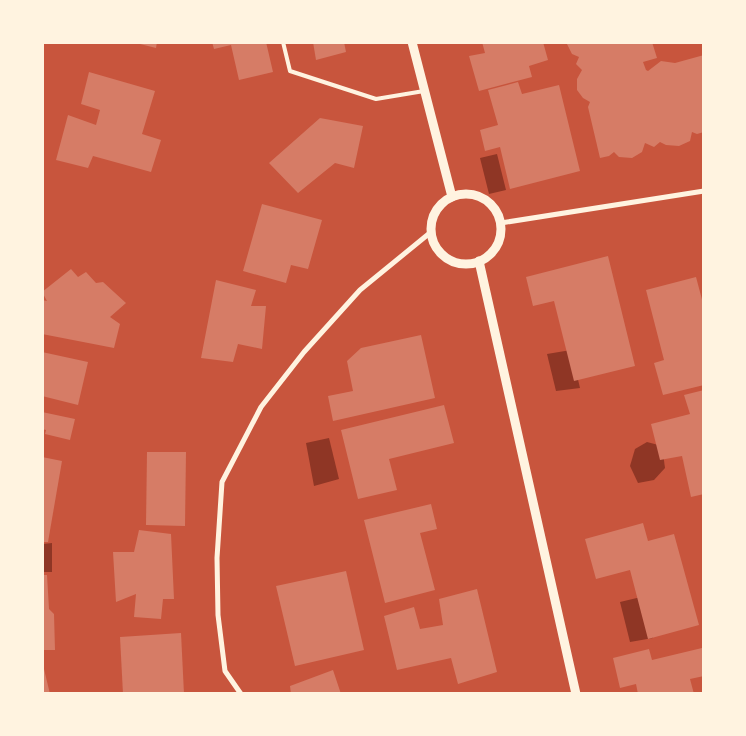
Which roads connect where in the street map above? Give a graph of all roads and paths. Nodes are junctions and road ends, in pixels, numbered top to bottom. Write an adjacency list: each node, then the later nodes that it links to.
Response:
1 (283, 42): 3 (lane)
2 (412, 42): 3 (street)
3 (425, 91): 5 (street)
4 (704, 191): 6 (street)
5 (452, 197): 6 (street); 7 (street)
6 (501, 223): 8 (street)
7 (431, 232): 8 (street); 9 (street)
8 (479, 261): 10 (street)
9 (240, 694)
10 (576, 694)

